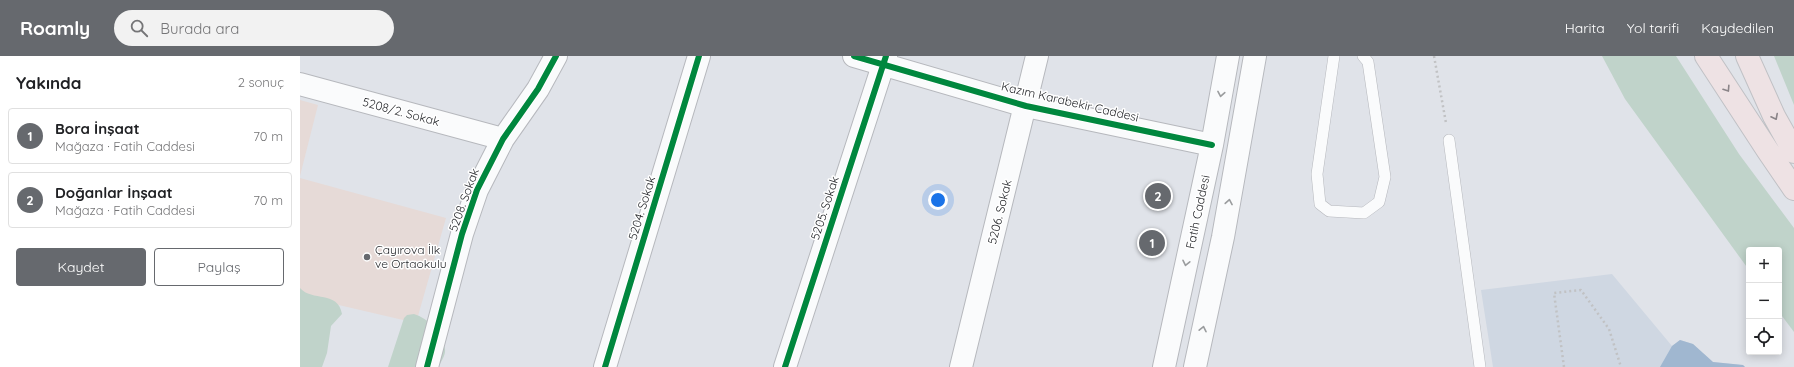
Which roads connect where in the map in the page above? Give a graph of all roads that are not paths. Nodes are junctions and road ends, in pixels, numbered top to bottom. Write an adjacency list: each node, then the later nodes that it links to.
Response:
1 (556, 56): 14 (street, 5208. Sokak)
2 (699, 56): 20 (street, 5204. Sokak)
3 (854, 56): 11 (street, Kazım Karabekir Caddesi)
4 (1037, 56): 13 (street, 5206. Sokak)
5 (1228, 56): 16 (street, Fatih Caddesi, one-way to 16)
6 (1255, 56): 24 (street, one-way to 6)
7 (1334, 56): 8 (lane)
8 (1362, 56)
9 (1706, 56): 18 (highway, one-way to 18)
10 (1747, 56): 17 (highway, one-way to 17)
11 (885, 60): 13 (street, Kazım Karabekir Caddesi); 21 (street, 5205. Sokak)
12 (300, 84): 14 (street, 5208/2. Sokak)
13 (1026, 106): 16 (street, Kazım Karabekir Caddesi); 22 (street, 5206. Sokak)
14 (503, 140): 19 (street, 5208. Sokak)
15 (1449, 140): 25 (lane)
16 (1212, 145): 23 (street, Fatih Caddesi, one-way to 23)
17 (1794, 152)
18 (1794, 189)
19 (427, 367)
20 (605, 367)
21 (785, 367)
22 (961, 367)
23 (1164, 367)
24 (1195, 367)
25 (1480, 367)

